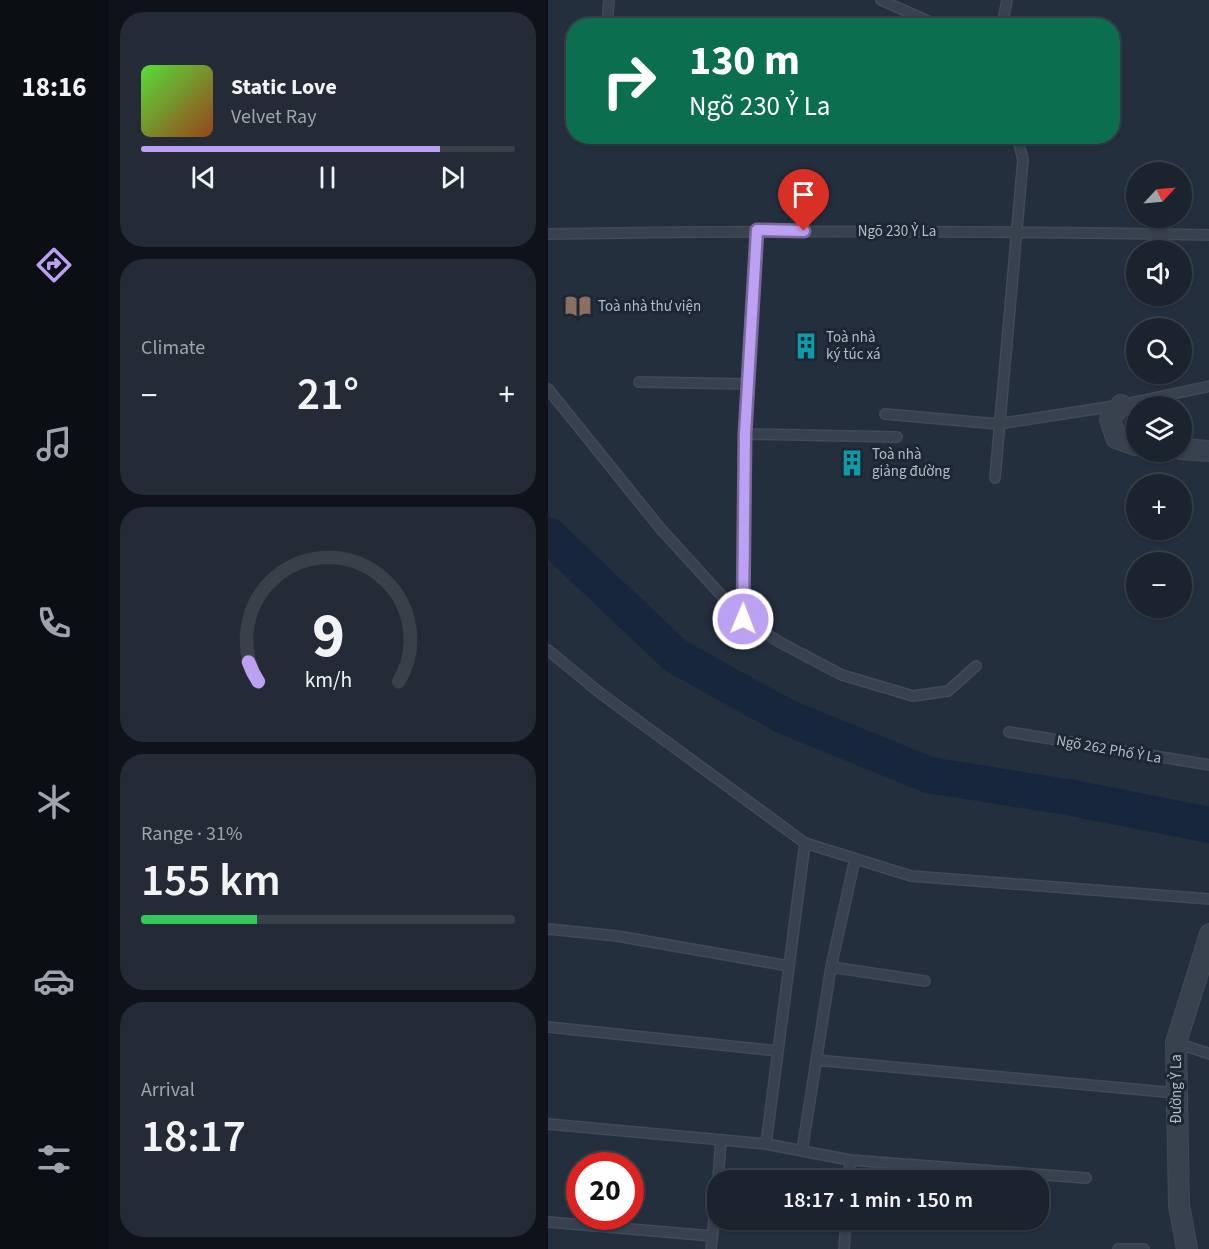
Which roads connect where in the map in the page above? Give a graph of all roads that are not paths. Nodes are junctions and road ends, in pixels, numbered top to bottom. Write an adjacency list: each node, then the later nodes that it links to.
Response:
1 (609, 0): 4 (lane)
2 (881, 0): 5 (lane)
3 (1007, 0): 6 (lane)
4 (608, 18)
5 (921, 18)
6 (1004, 18)
7 (1019, 144): 9 (lane)
8 (757, 230): 9 (lane, Ngõ 230 Ỷ La); 10 (lane, Ngõ 230 Ỷ La); 13 (lane)
9 (1016, 231): 11 (lane, Ngõ 230 Ỷ La); 18 (lane)
10 (548, 234)
11 (1210, 235)
12 (639, 382): 13 (lane)
13 (748, 384): 19 (lane)
14 (1210, 386): 16 (lane)
15 (548, 389): 25 (lane)
16 (1121, 405): 18 (lane); 21 (street)
17 (885, 414): 18 (lane)
18 (998, 424): 24 (lane)
19 (745, 434): 20 (lane); 25 (lane)
20 (897, 437)
21 (1126, 442)
22 (1192, 449): 23 (street)
23 (1210, 451)
24 (995, 478)
25 (743, 619): 27 (lane)
26 (548, 650): 30 (lane)
27 (976, 666)
28 (1009, 732): 29 (lane, Ngõ 262 Phố Ỷ La)
29 (1210, 765)
30 (805, 843): 31 (lane); 35 (lane)
31 (856, 859): 32 (lane); 36 (lane)
32 (1210, 899)
33 (548, 929): 35 (lane)
34 (1210, 934): 39 (street, Đường Ỷ La)
35 (788, 966): 40 (lane)
36 (831, 967): 37 (lane); 42 (lane)
37 (925, 981)
38 (548, 1027): 40 (lane)
39 (1176, 1042): 41 (lane); 43 (street, Đường Ỷ La)
40 (778, 1051): 46 (lane)
41 (1210, 1054)
42 (816, 1060): 43 (lane); 47 (lane)
43 (1176, 1093): 60 (street, Đường Ỷ La)
44 (548, 1124): 45 (lane)
45 (721, 1140): 46 (lane); 49 (lane)
46 (766, 1144): 47 (lane)
47 (802, 1151): 48 (lane)
48 (850, 1160): 50 (lane); 51 (lane)
49 (719, 1170)
50 (850, 1170)
51 (1086, 1178)
52 (548, 1222): 55 (lane)
53 (713, 1230): 55 (lane)
54 (845, 1230): 57 (lane)
55 (712, 1236): 56 (lane)
56 (711, 1249)
57 (844, 1249)
58 (1118, 1249): 59 (lane)
59 (1144, 1249)
60 (1187, 1249)

